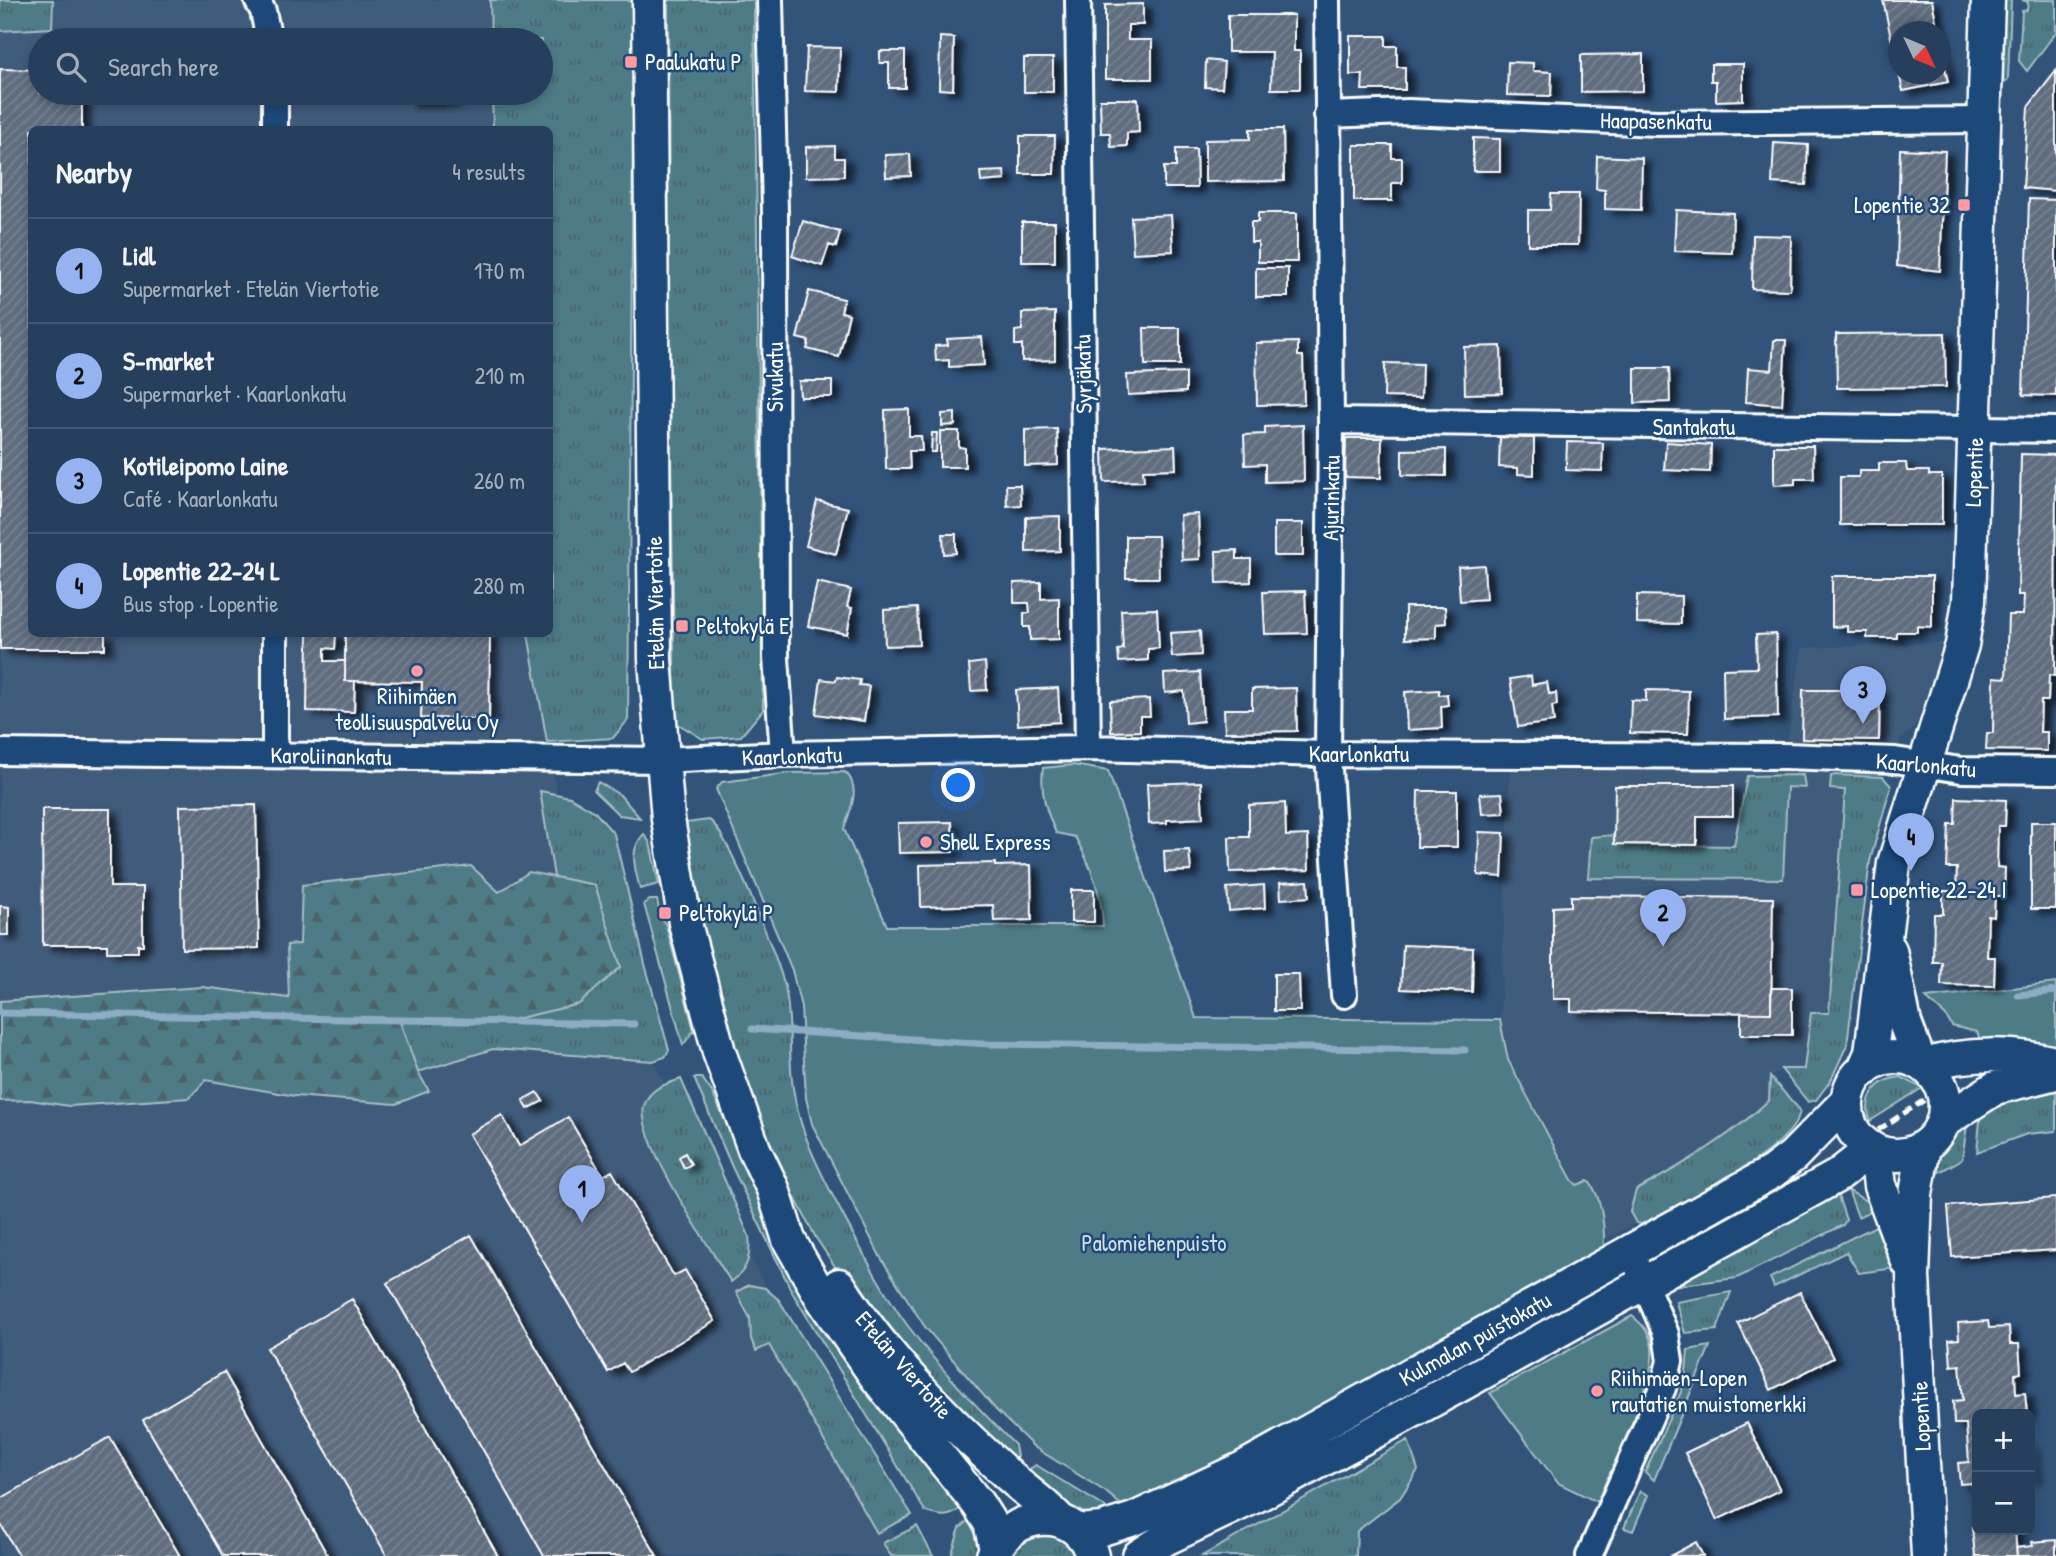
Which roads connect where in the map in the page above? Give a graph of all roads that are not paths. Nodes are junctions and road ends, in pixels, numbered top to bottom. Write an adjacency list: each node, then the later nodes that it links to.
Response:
1 (257, 0): 7 (street)
2 (649, 0): 21 (street, Etelän Viertotie)
3 (770, 0): 18 (street, Sivukatu)
4 (1078, 0): 16 (street, Syrjäkatu)
5 (1327, 0): 9 (street, Ajurinkatu)
6 (1988, 0): 10 (street, Lopentie)
7 (266, 28)
8 (275, 105): 11 (street)
9 (1327, 115): 10 (street, Haapasenkatu); 12 (street, Ajurinkatu)
10 (1985, 120): 13 (street, Lopentie)
11 (275, 126)
12 (1331, 421): 13 (street, Santakatu); 19 (street, Ajurinkatu)
13 (1976, 428): 14 (street, Santakatu); 22 (street, Lopentie)
14 (2056, 430)
15 (275, 637): 20 (street)
16 (1088, 748): 18 (street, Kaarlonkatu); 19 (street, Kaarlonkatu)
17 (0, 752): 20 (street, Karoliinankatu)
18 (783, 754): 21 (street, Kaarlonkatu)
19 (1328, 754): 22 (street, Kaarlonkatu); 25 (street, Ajurinkatu)
20 (275, 755): 21 (street, Karoliinankatu)
21 (662, 760): 33 (street, Etelän Viertotie)
22 (1925, 764): 23 (street, Kaarlonkatu); 24 (street, Lopentie)
23 (2056, 771)
24 (1887, 933): 26 (street, Lopentie); 28 (street, Lopentie)
25 (1344, 995)
26 (1922, 1063): 27 (street); 28 (street); 31 (street)
27 (2056, 1063)
28 (1863, 1071): 30 (street)
29 (2056, 1073): 31 (street)
30 (1847, 1101): 32 (street); 34 (street, Kulmalan puistokatu)
31 (1933, 1134): 32 (street); 35 (street, Lopentie)
32 (1873, 1151): 35 (street, Lopentie); 36 (street, Kulmalan puistokatu)
33 (773, 1189): 37 (street, Etelän Viertotie); 38 (street, Etelän Viertotie)
34 (1632, 1252): 36 (street); 37 (street, Kulmalan puistokatu)
35 (1913, 1276): 41 (street, Lopentie)
36 (1645, 1282): 39 (street, Kulmalan puistokatu); 40 (street)
37 (1077, 1536): 38 (street, Kulmalan puistokatu)
38 (994, 1553)
39 (1139, 1556)
40 (1589, 1556)
41 (1928, 1556)

